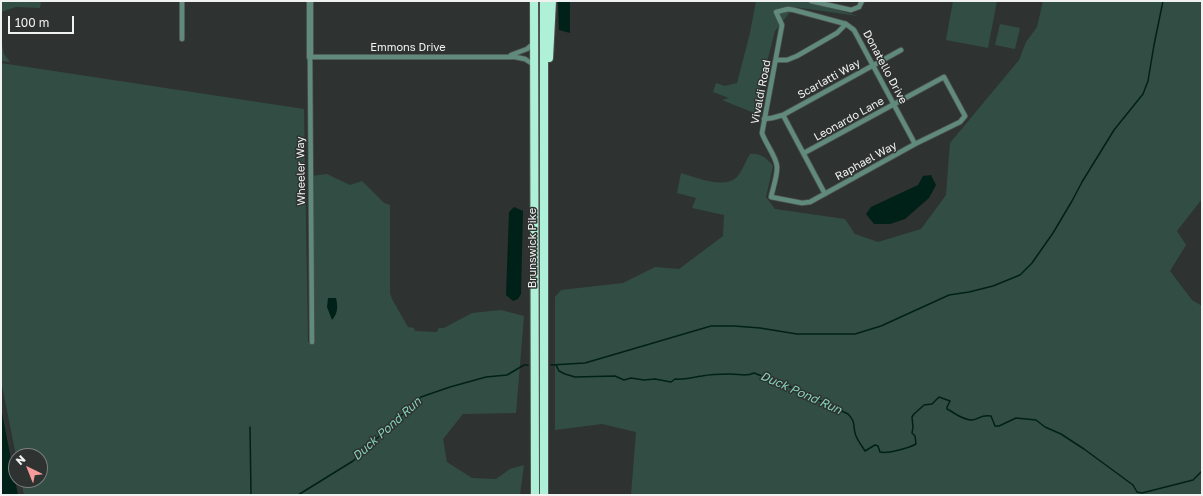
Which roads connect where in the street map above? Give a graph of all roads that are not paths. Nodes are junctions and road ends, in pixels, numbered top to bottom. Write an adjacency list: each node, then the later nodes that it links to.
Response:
1 (182, 1): 9 (street)
2 (310, 1): 13 (street, Wheeler Way)
3 (534, 1): 10 (highway, Brunswick Pike)
4 (544, 1): 17 (highway, Brunswick Pike)
5 (552, 1): 17 (highway)
6 (811, 1): 7 (street)
7 (862, 1)
8 (846, 24): 14 (street); 14 (street, Vivaldi Road); 15 (street, Donatello Drive)
9 (182, 39)
10 (534, 43): 12 (street, Emmons Drive); 16 (highway, Brunswick Pike)
11 (901, 50): 15 (street, Scarlatti Way)
12 (506, 57): 13 (street, Emmons Drive); 16 (street, Emmons Drive)
13 (310, 58): 26 (street, Wheeler Way)
14 (776, 60): 21 (street, Vivaldi Road)
15 (873, 65): 18 (street, Donatello Drive); 19 (street, Scarlatti Way)
16 (534, 66): 27 (highway, Brunswick Pike)
17 (544, 98): 28 (highway, Brunswick Pike)
18 (894, 104): 20 (street, Leonardo Lane); 22 (street, Donatello Drive); 23 (street, Leonardo Lane)
19 (783, 115): 21 (street, Scarlatti Way); 23 (street)
20 (965, 116): 22 (street, Raphael Way)
21 (764, 119): 25 (street, Vivaldi Road)
22 (915, 144): 24 (street, Raphael Way)
23 (804, 154): 24 (street)
24 (825, 194): 25 (street, Raphael Way)
25 (771, 197)
26 (312, 342)
27 (534, 495)
28 (544, 495)

